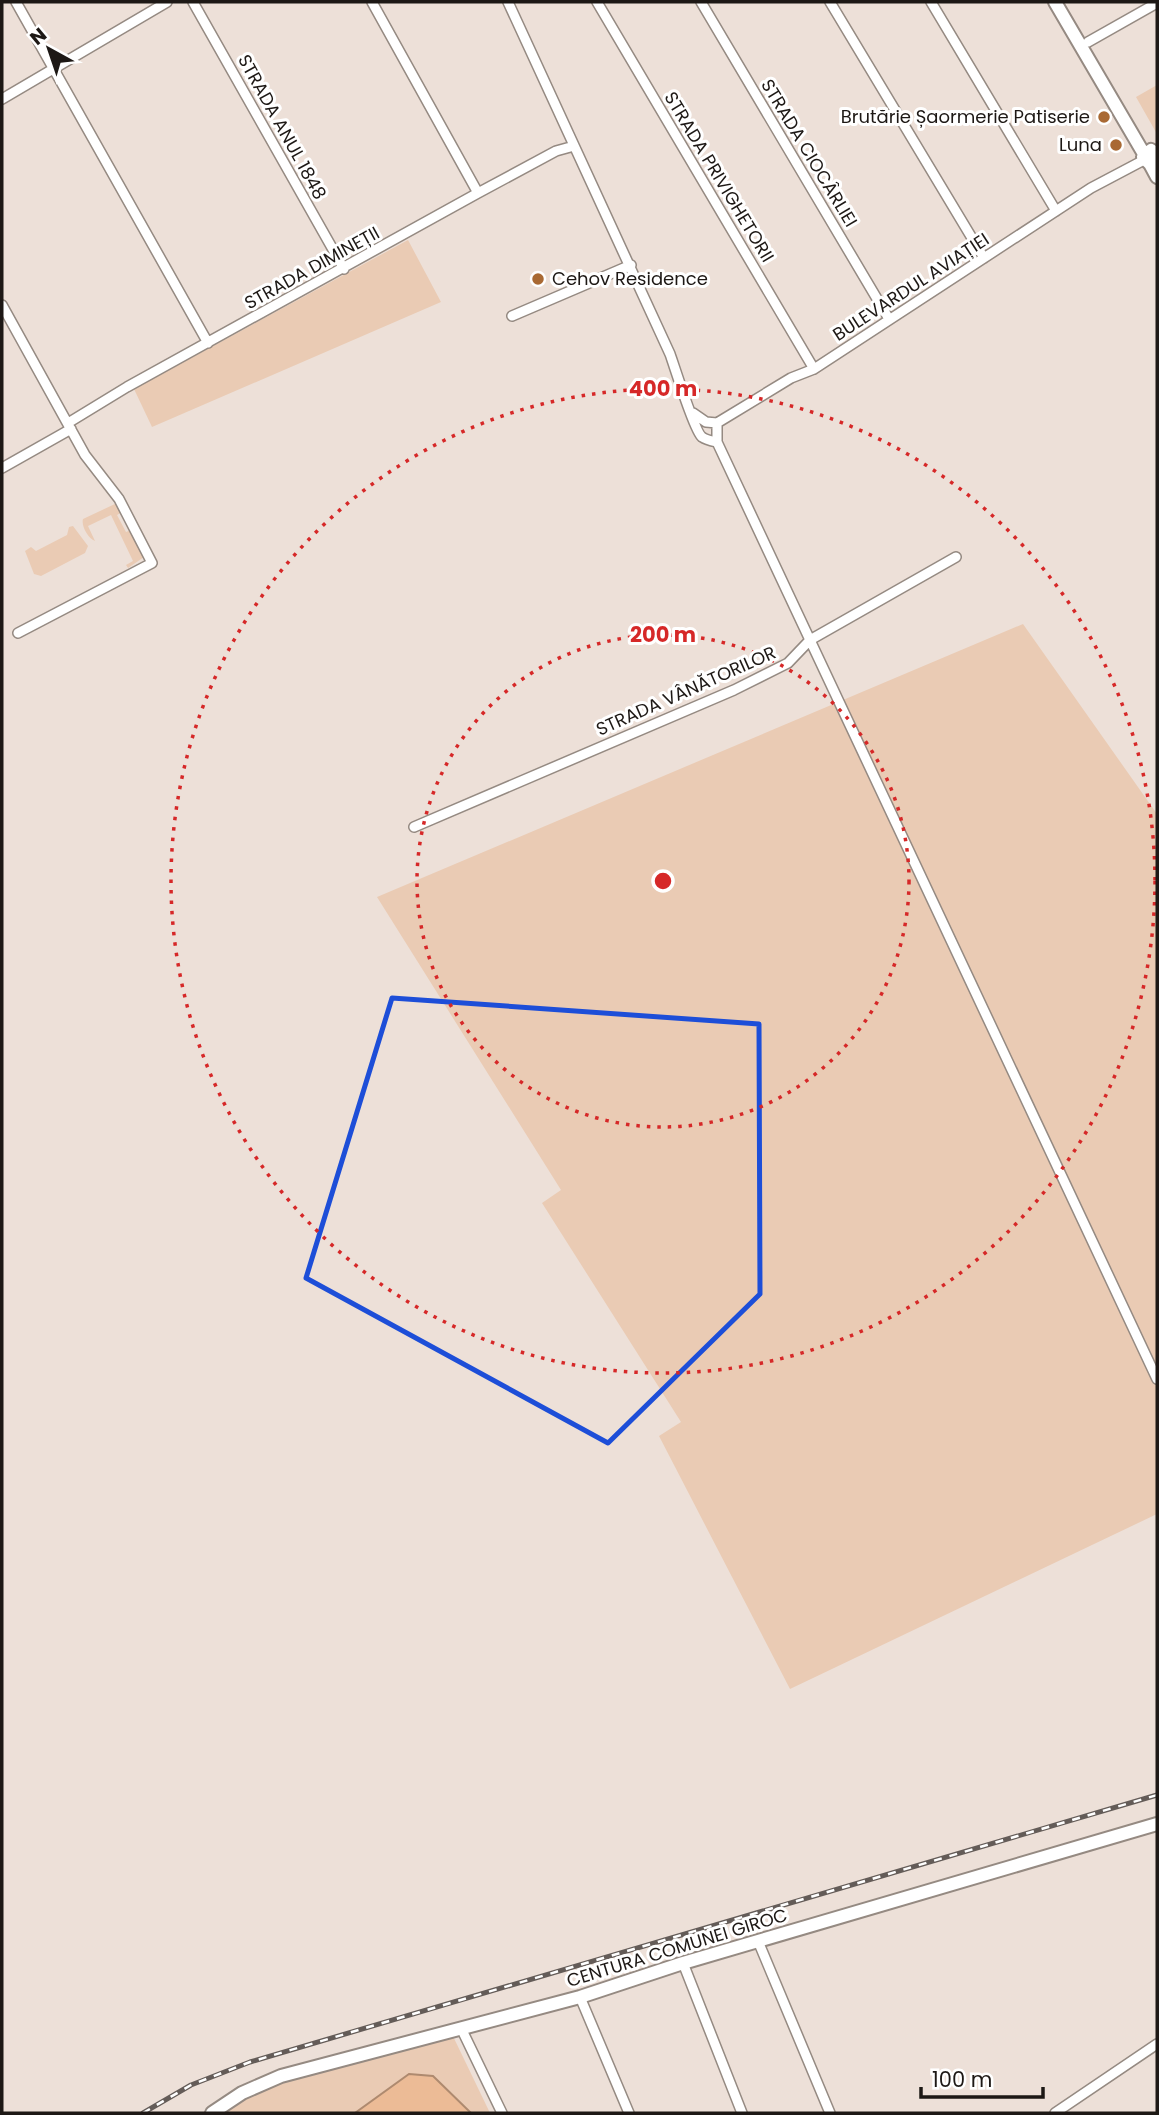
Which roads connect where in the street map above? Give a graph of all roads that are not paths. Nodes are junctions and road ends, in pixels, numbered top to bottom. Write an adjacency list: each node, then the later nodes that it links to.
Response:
1 (16, 2): 14 (street)
2 (167, 2): 14 (street)
3 (193, 2): 23 (street, STRADA ANUL 1848)
4 (372, 2): 19 (street)
5 (508, 2): 16 (street)
6 (597, 2): 28 (street, STRADA PRIVIGHETORII)
7 (701, 2): 26 (street, STRADA CIOCÂRLIEI)
8 (830, 2): 21 (street)
9 (931, 2): 20 (street)
10 (1055, 2): 17 (main road)
11 (1064, 2): 13 (main road)
12 (1157, 3): 13 (street)
13 (1088, 42): 17 (main road)
14 (54, 70): 15 (street); 27 (street)
15 (2, 99)
16 (573, 146): 19 (street, STRADA DIMINEȚII); 22 (street)
17 (1152, 158): 18 (main road); 20 (street, BULEVARDUL AVIAȚIEI)
18 (1157, 177)
19 (478, 193): 23 (street, STRADA DIMINEȚII)
20 (1056, 211): 21 (street, BULEVARDUL AVIAȚIEI)
21 (984, 258): 26 (street, BULEVARDUL AVIAȚIEI)
22 (631, 265): 25 (street); 29 (street)
23 (344, 269): 27 (street, STRADA DIMINEȚII)
24 (2, 305): 31 (street)
25 (512, 316)
26 (890, 319): 28 (street, BULEVARDUL AVIAȚIEI)
27 (208, 343): 31 (street, STRADA DIMINEȚII)
28 (814, 369): 30 (street, BULEVARDUL AVIAȚIEI)
29 (693, 413): 30 (street); 32 (street)
30 (717, 423): 32 (street)
31 (69, 426): 33 (street, STRADA DIMINEȚII); 35 (street)
32 (717, 442): 36 (street)
33 (2, 468)
34 (956, 557): 36 (street, STRADA VÂNĂTORILOR)
35 (18, 633)
36 (810, 640): 37 (street, STRADA VÂNĂTORILOR); 38 (street)
37 (414, 827)
38 (1157, 1379)
39 (1157, 1824): 40 (main road, CENTURA COMUNEI GIROC)
40 (758, 1941): 41 (main road, CENTURA COMUNEI GIROC); 49 (street)
41 (683, 1963): 42 (main road, CENTURA COMUNEI GIROC); 48 (street)
42 (580, 1997): 43 (main road, CENTURA COMUNEI GIROC); 47 (street)
43 (461, 2028): 45 (main road, CENTURA COMUNEI GIROC); 46 (street)
44 (1157, 2043): 50 (street)
45 (212, 2113)
46 (502, 2113)
47 (629, 2113)
48 (742, 2113)
49 (830, 2113)
50 (1055, 2113)

